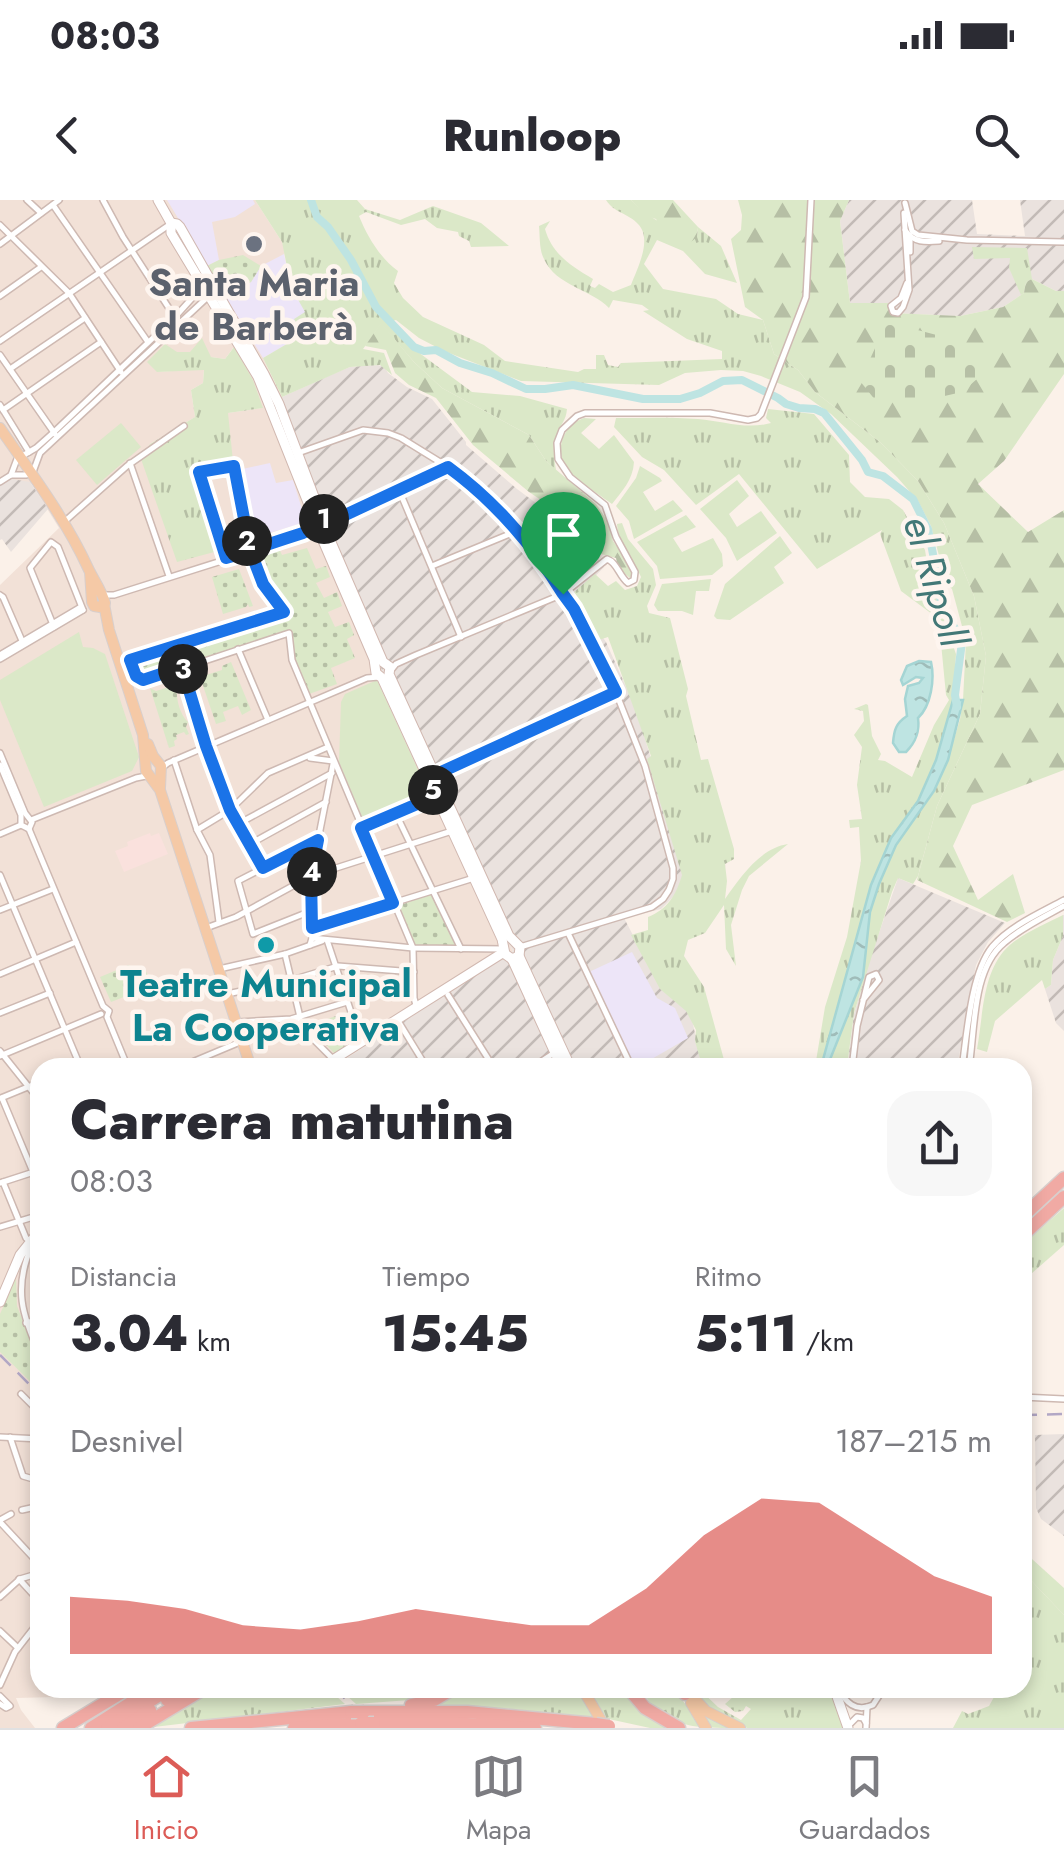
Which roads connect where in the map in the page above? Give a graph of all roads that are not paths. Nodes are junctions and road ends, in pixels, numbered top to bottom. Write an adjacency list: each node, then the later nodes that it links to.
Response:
1 (29, 200): 7 (street)
2 (103, 200): 15 (street)
3 (158, 200): 8 (street)
4 (812, 200): 50 (street)
5 (56, 202): 7 (street); 18 (street)
6 (905, 202): 11 (street); 11 (street)
7 (42, 213): 10 (street)
8 (172, 223): 15 (street); 20 (street)
9 (0, 225): 10 (street)
10 (11, 236): 14 (street); 17 (street)
11 (912, 237): 12 (street); 12 (street); 16 (street); 16 (street)
12 (952, 240): 13 (street)
13 (1064, 242)
14 (0, 244)
15 (132, 252): 18 (street); 24 (street)
16 (908, 254): 19 (street)
17 (41, 267): 21 (street); 22 (street)
18 (100, 273): 21 (street); 27 (street)
19 (908, 282): 19 (street)
20 (209, 288): 24 (street); 36 (street)
21 (70, 293): 23 (street); 25 (street)
22 (0, 296)
23 (85, 318): 26 (street); 29 (street)
24 (177, 320): 27 (street)
25 (0, 340)
26 (101, 342): 30 (street); 31 (street)
27 (150, 344): 30 (street)
28 (0, 354): 29 (street)
29 (10, 369): 31 (street)
30 (121, 372): 35 (street)
31 (27, 394): 32 (street); 35 (street)
32 (2, 408): 37 (street)
33 (184, 426): 38 (street)
34 (0, 428): 37 (main road)
35 (56, 434): 37 (street)
36 (294, 454): 39 (street); 44 (street)
37 (28, 460): 40 (street); 40 (street); 43 (main road)
38 (130, 463): 43 (street); 49 (street)
39 (448, 467): 42 (street); 45 (street)
40 (10, 475): 41 (street)
41 (0, 482)
42 (399, 490): 44 (street); 48 (street)
43 (64, 522): 52 (main road)
44 (318, 527): 46 (street); 60 (street)
45 (517, 530): 48 (street); 50 (street)
46 (250, 550): 47 (street); 47 (street); 58 (street)
47 (226, 558): 49 (street)
48 (432, 566): 54 (street)
49 (169, 576): 52 (street)
50 (563, 594): 54 (street); 61 (street)
51 (0, 595): 55 (street)
52 (97, 601): 53 (street); 53 (street); 58 (main road)
53 (54, 625): 55 (street)
54 (462, 636): 60 (street)
55 (23, 644): 57 (street)
56 (238, 648): 59 (street); 62 (street); 63 (street)
57 (0, 657)
58 (125, 662): 59 (street); 69 (main road)
59 (182, 667): 64 (street)
60 (384, 670): 62 (street); 71 (street)
61 (616, 692): 71 (street); 101 (street)
62 (310, 702): 63 (street); 65 (street)
63 (268, 720): 64 (street)
64 (206, 746): 69 (street); 74 (street)
65 (328, 747): 67 (street); 70 (street)
66 (0, 753): 76 (street)
67 (288, 763): 70 (street); 74 (street)
68 (0, 765): 76 (street)
69 (157, 767): 76 (street); 79 (street); 99 (main road)
70 (334, 770): 73 (street); 77 (street); 78 (street)
71 (432, 776): 72 (street); 107 (street)
72 (436, 796): 75 (street); 80 (street)
73 (326, 802): 82 (street); 83 (street)
74 (230, 810): 77 (street); 79 (street)
75 (396, 814): 78 (street); 84 (street)
76 (29, 822): 81 (street); 90 (street)
77 (238, 824): 83 (street)
78 (361, 828): 85 (street)
79 (197, 830): 98 (street)
80 (452, 830): 84 (street); 89 (street)
81 (0, 834)
82 (318, 840): 86 (street); 88 (street)
83 (250, 844): 86 (street)
84 (410, 844): 85 (street); 91 (street)
85 (373, 856): 88 (street); 92 (street)
86 (263, 868): 96 (street)
87 (0, 875): 93 (street)
88 (311, 876): 96 (street); 97 (street)
89 (474, 878): 91 (street); 107 (street)
90 (54, 888): 93 (street); 104 (street)
91 (433, 891): 92 (street); 106 (street)
92 (393, 903): 100 (street); 105 (street)
93 (13, 905): 95 (street); 109 (street)
94 (1063, 906): 145 (street)
95 (0, 910)
96 (246, 910): 97 (street); 98 (street)
97 (311, 911): 100 (street)
98 (219, 922): 99 (street)
99 (206, 928): 111 (main road)
100 (312, 928): 103 (street)
101 (568, 932): 107 (street); 143 (street)
102 (326, 940): 103 (street); 105 (street); 110 (street)
103 (311, 941): 108 (street)
104 (76, 942): 109 (street); 122 (street)
105 (413, 948): 106 (street); 112 (street)
106 (461, 950): 107 (street)
107 (511, 951): 117 (street); 120 (street); 129 (street); 142 (street)
108 (285, 954): 111 (street); 114 (street)
109 (35, 959): 113 (street); 115 (street)
110 (336, 967): 112 (street); 114 (street); 119 (street)
111 (219, 968): 116 (main road)
112 (414, 972): 120 (street)
113 (0, 974)
114 (291, 980): 116 (street); 123 (street)
115 (50, 993): 121 (street); 126 (street)
116 (227, 994): 124 (main road)
117 (448, 995): 125 (street); 139 (street)
118 (862, 1000): 118 (street); 144 (street)
119 (347, 1002): 123 (street); 128 (street)
120 (418, 1008): 128 (street)
121 (0, 1013)
122 (104, 1013): 126 (street); 132 (street)
123 (300, 1021): 124 (street); 135 (street)
124 (236, 1022): 127 (main road)
125 (400, 1024): 137 (street); 138 (street)
126 (65, 1029): 130 (street); 131 (street)
127 (242, 1041): 133 (street); 134 (main road)
128 (362, 1042): 136 (street)
129 (554, 1053): 140 (street); 141 (street)
130 (1, 1054): 146 (street)
131 (76, 1058)
132 (124, 1058)
133 (207, 1058)
134 (249, 1058)
135 (328, 1058)
136 (339, 1058)
137 (341, 1058)
138 (421, 1058)
139 (488, 1058)
140 (546, 1058)
141 (557, 1058)
142 (567, 1058)
143 (627, 1058)
144 (853, 1058)
145 (967, 1058)
146 (29, 1087): 147 (street)
147 (1, 1098): 148 (street)
148 (30, 1157)
149 (30, 1173): 151 (street)
150 (1064, 1178): 153 (highway)
151 (2, 1182): 155 (street)
152 (1064, 1198): 157 (highway)
153 (1032, 1208)
154 (30, 1218): 155 (street)
155 (20, 1221): 156 (street); 158 (street)
156 (0, 1227)
157 (1032, 1227)
158 (29, 1241): 159 (street); 160 (street); 162 (street)
159 (0, 1289)
160 (0, 1302)
161 (30, 1322): 162 (street)
162 (26, 1323): 163 (street)
163 (30, 1332)
164 (21, 1394): 167 (street)
165 (1032, 1397): 166 (street)
166 (1064, 1399)
167 (30, 1403)
168 (0, 1436): 169 (street)
169 (10, 1438): 170 (street); 171 (street)
170 (30, 1439)
171 (30, 1480)
172 (30, 1508): 173 (street)
173 (22, 1510)
174 (12, 1514): 175 (street)
175 (0, 1522): 176 (street)
176 (30, 1557)
177 (30, 1574): 178 (street)
178 (19, 1579): 179 (street); 180 (street)
179 (30, 1591)
180 (0, 1597)
181 (0, 1631): 183 (street)
182 (30, 1633): 183 (street)
183 (18, 1648): 184 (street)
184 (0, 1685)
185 (0, 1696): 200 (street)
186 (112, 1698): 207 (highway)
187 (131, 1698): 208 (highway)
188 (138, 1698): 208 (highway)
189 (156, 1698): 209 (highway)
190 (171, 1698): 210 (highway)
191 (188, 1698): 211 (highway)
192 (435, 1698): 202 (highway)
193 (589, 1698): 205 (main road)
194 (638, 1698): 214 (highway)
195 (687, 1698): 204 (main road)
196 (692, 1698): 215 (main road)
197 (839, 1698): 216 (street)
198 (846, 1698): 201 (street)
199 (878, 1698): 201 (street)
200 (0, 1704)
201 (867, 1707): 206 (street)
202 (359, 1714): 203 (highway); 205 (highway); 213 (highway)
203 (295, 1722): 212 (highway)
204 (703, 1724)
205 (608, 1726)
206 (866, 1726): 216 (street)
207 (63, 1728)
208 (90, 1728)
209 (107, 1728)
210 (123, 1728)
211 (139, 1728)
212 (191, 1728)
213 (534, 1728)
214 (679, 1728)
215 (740, 1728)
216 (848, 1728)

